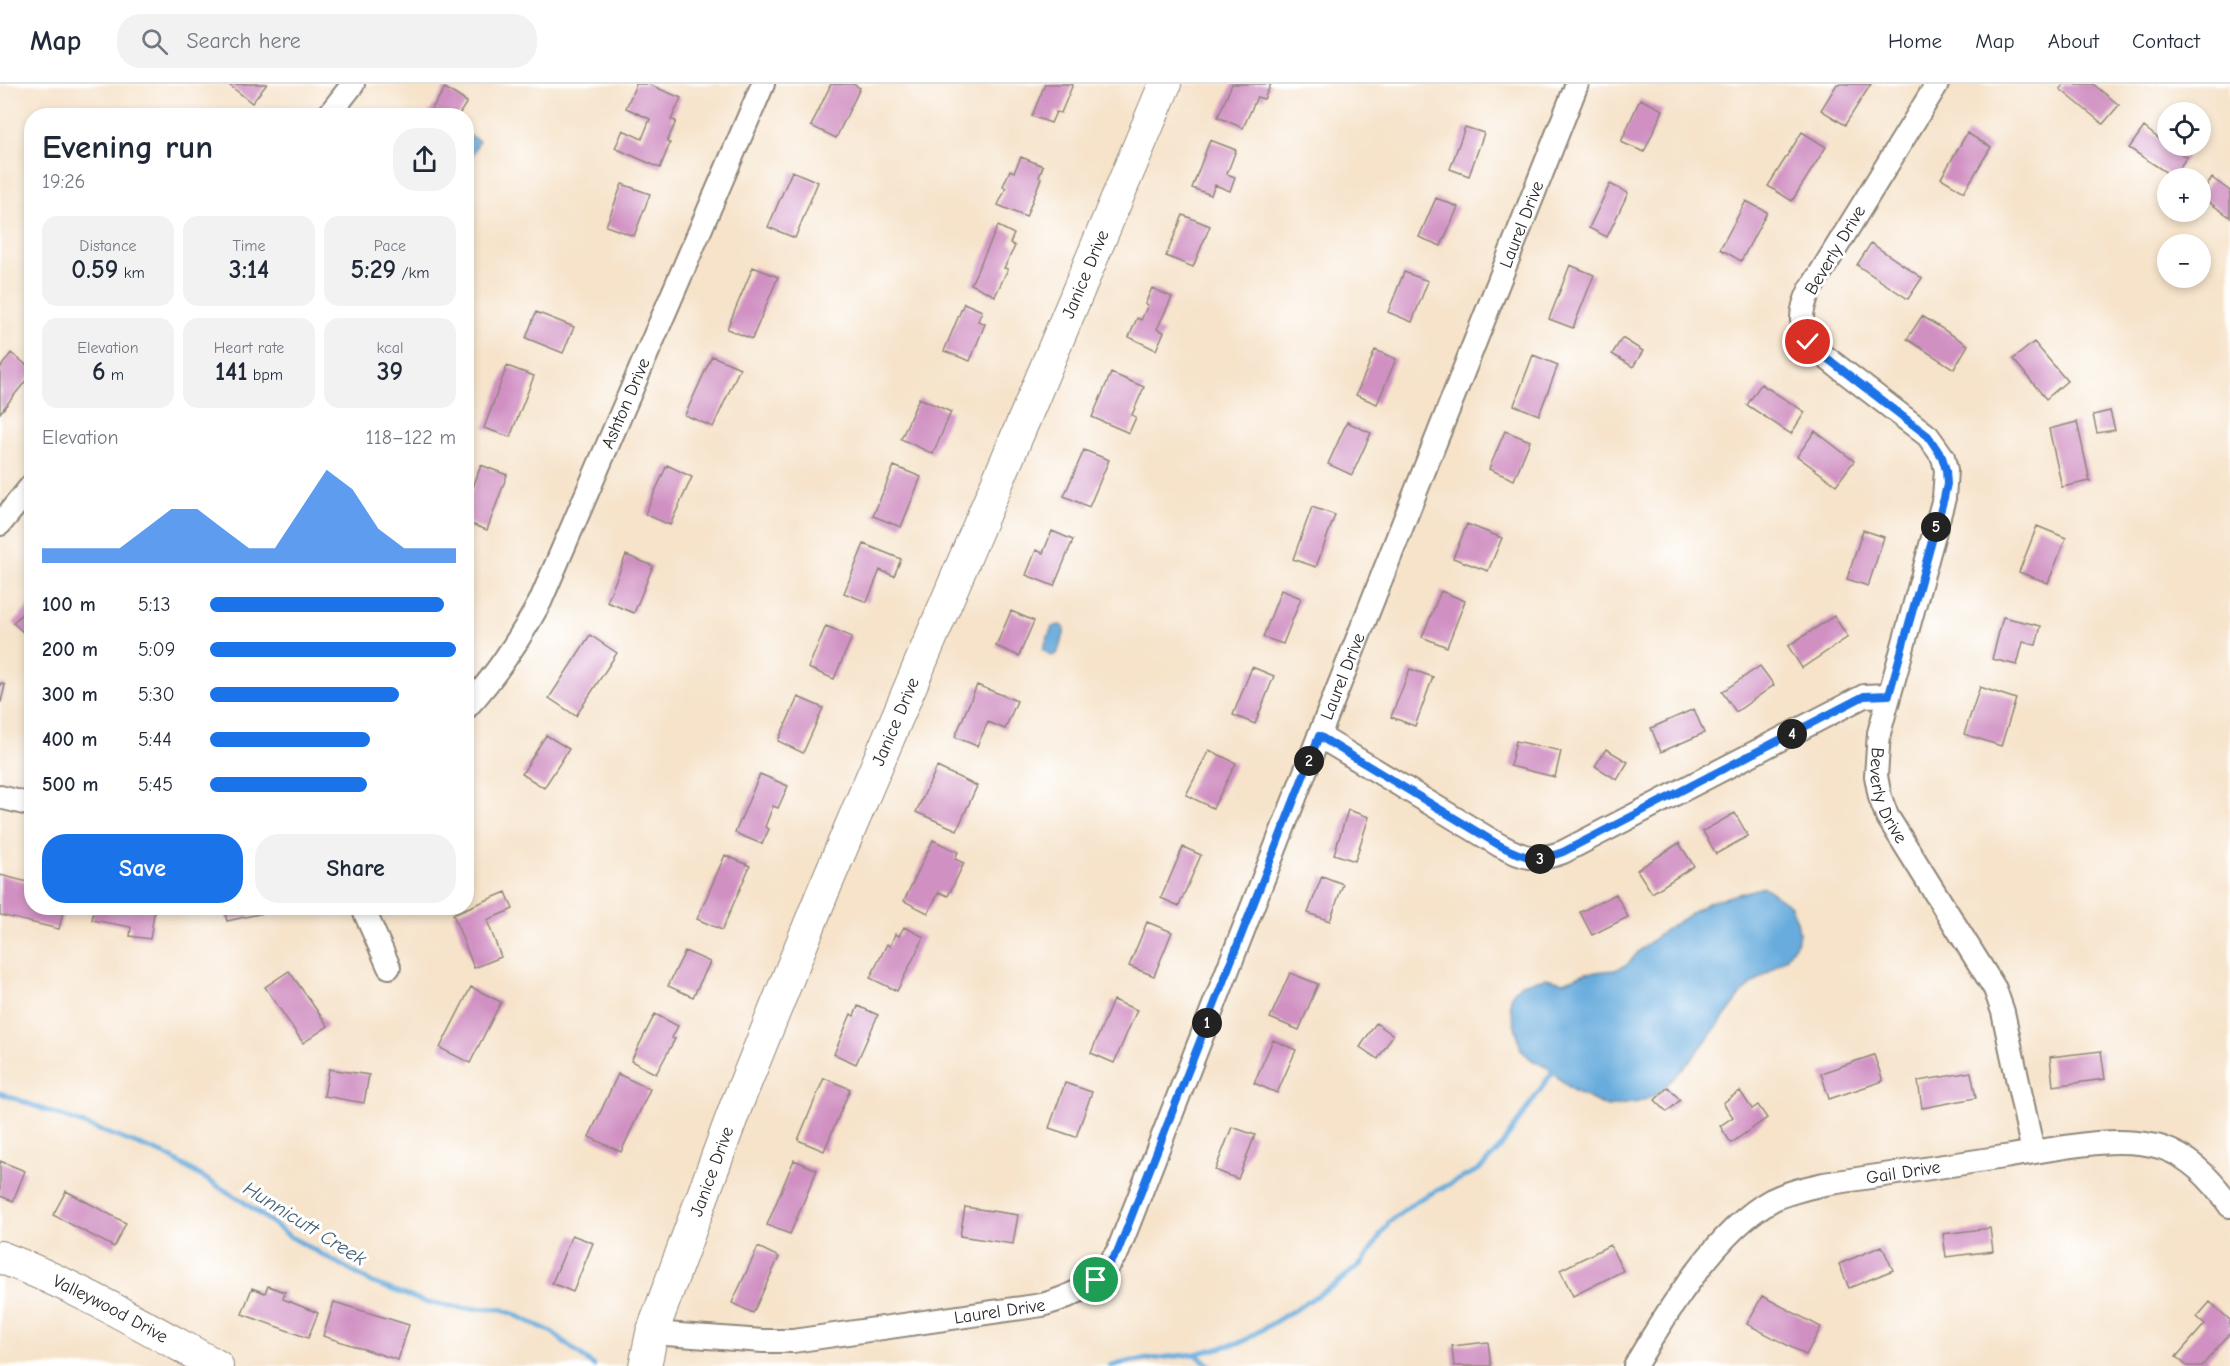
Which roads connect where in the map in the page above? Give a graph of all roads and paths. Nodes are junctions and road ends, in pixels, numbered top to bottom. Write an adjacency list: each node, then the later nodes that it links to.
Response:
1 (353, 84): 6 (street)
2 (763, 84): 10 (street, Ashton Drive)
3 (1165, 84): 19 (street, Janice Drive)
4 (1577, 84): 11 (street, Laurel Drive)
5 (1937, 84): 9 (street, Beverly Drive)
6 (334, 108)
7 (24, 495): 8 (street)
8 (0, 524)
9 (1889, 695): 11 (street); 16 (street, Beverly Drive)
10 (474, 698)
11 (1319, 736): 19 (street, Laurel Drive)
12 (0, 796): 13 (street)
13 (24, 803)
14 (366, 915): 15 (street)
15 (389, 967)
16 (2033, 1152): 17 (street, Gail Drive); 22 (street, Gail Drive)
17 (2230, 1206)
18 (0, 1257): 20 (street, Valleywood Drive)
19 (652, 1333): 21 (street, Janice Drive)
20 (217, 1366)
21 (645, 1366)
22 (1635, 1366)

